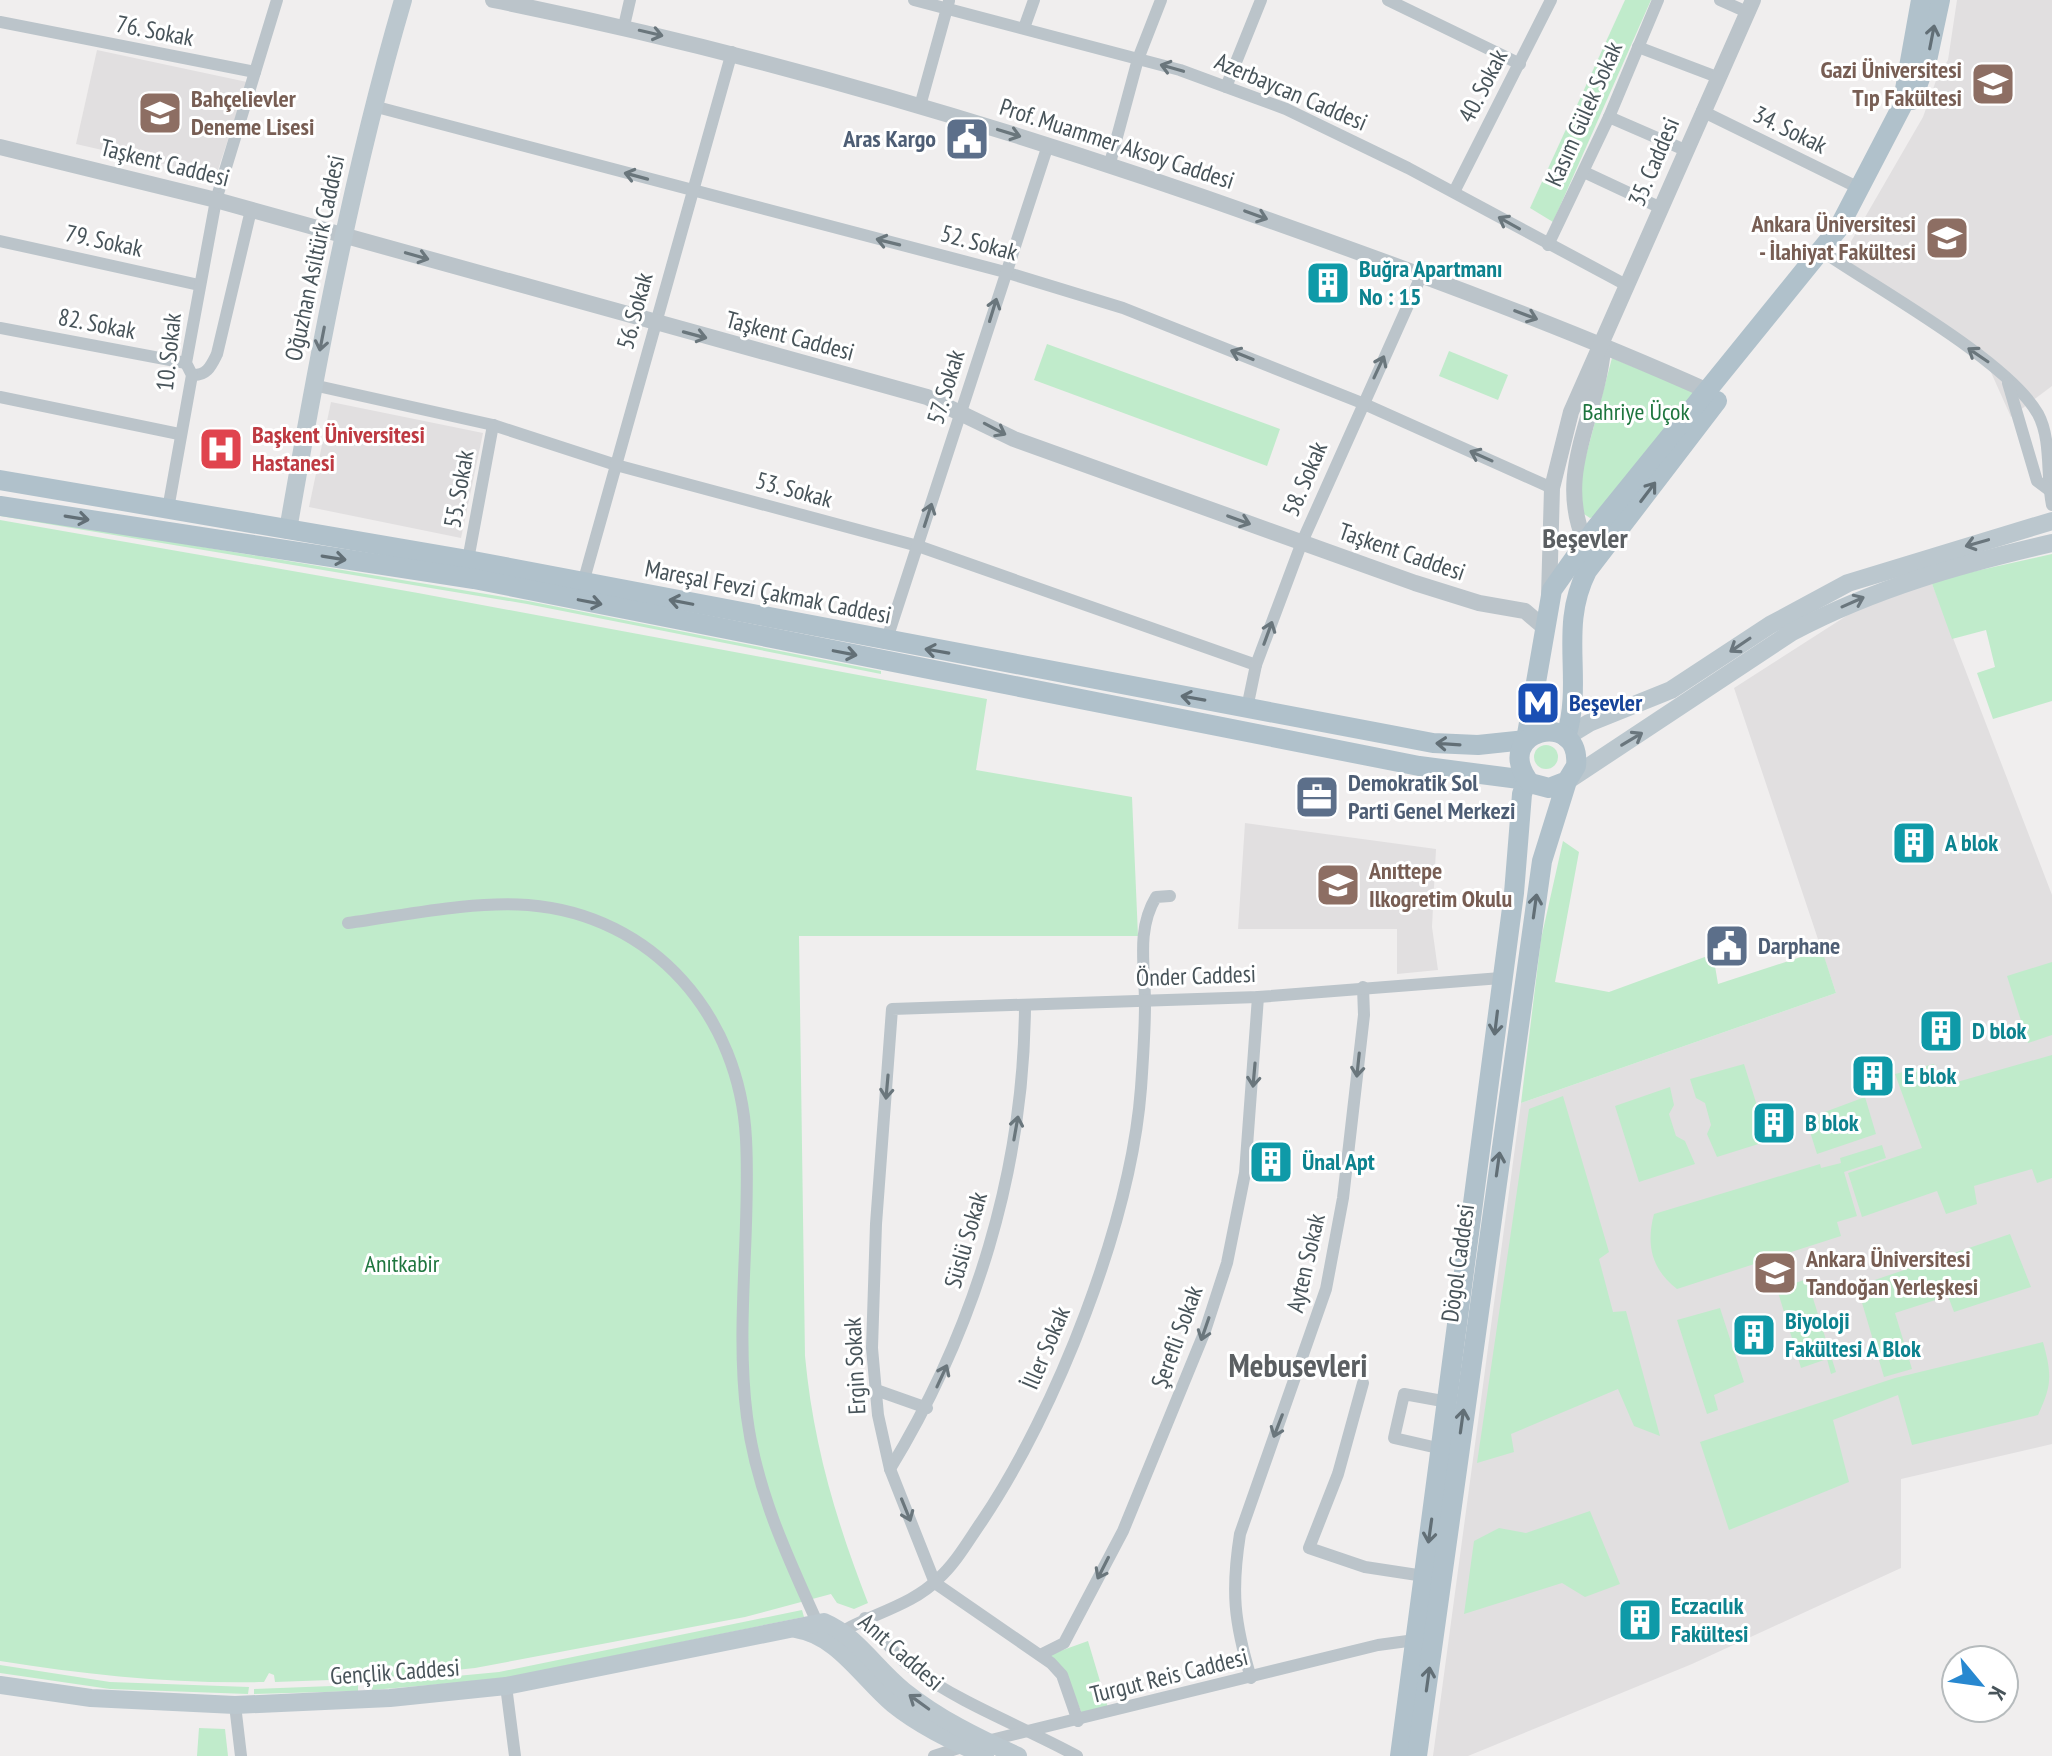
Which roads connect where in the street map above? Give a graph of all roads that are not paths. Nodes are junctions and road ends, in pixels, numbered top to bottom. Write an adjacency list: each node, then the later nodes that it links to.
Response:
1 (277, 0): 24 (street, 10. Sokak)
2 (403, 0): 27 (main road, Oğuzhan Asiltürk Caddesi)
3 (493, 0): 18 (street, Prof. Muammer Aksoy Caddesi)
4 (630, 0): 18 (street)
5 (914, 0): 15 (street, Azerbaycan Caddesi)
6 (1034, 0): 19 (street)
7 (1161, 0): 22 (street)
8 (1260, 0): 26 (street)
9 (1388, 0): 23 (street)
10 (1551, 0): 23 (street, 40. Sokak)
11 (1658, 0): 20 (street, Kasım Gülek Sokak)
12 (1720, 0): 16 (street)
13 (1921, 0): 36 (main road)
14 (1940, 0): 45 (main road, one-way to 14)
15 (948, 4): 19 (street, Azerbaycan Caddesi); 28 (street)
16 (1750, 6): 25 (street, 35. Caddesi)
17 (0, 22): 24 (street, 76. Sokak)
18 (624, 26): 21 (street, Prof. Muammer Aksoy Caddesi, one-way to 21)
19 (1024, 28): 22 (street, Azerbaycan Caddesi)
20 (1638, 47): 25 (street); 30 (street, Kasım Gülek Sokak)
21 (732, 52): 28 (street, Prof. Muammer Aksoy Caddesi); 37 (street, 56. Sokak)
22 (1138, 59): 26 (street, Azerbaycan Caddesi, one-way to 22); 34 (street)
23 (1520, 64): 38 (street, 40. Sokak)
24 (255, 72): 39 (street, 10. Sokak)
25 (1717, 77): 29 (street, 35. Caddesi)
26 (1226, 87): 38 (street, Azerbaycan Caddesi)
27 (373, 106): 37 (street, 52. Sokak, one-way to 27); 42 (main road, Oğuzhan Asiltürk Caddesi)
28 (920, 106): 31 (street, Prof. Muammer Aksoy Caddesi, one-way to 31)
29 (1702, 111): 33 (street, 35. Caddesi); 36 (street, 34. Sokak)
30 (1609, 117): 33 (street); 35 (street, Kasım Gülek Sokak)
31 (1048, 145): 34 (street, Prof. Muammer Aksoy Caddesi); 46 (street, 57. Sokak)
32 (0, 147): 39 (street, Taşkent Caddesi)
33 (1685, 150): 40 (street, 35. Caddesi)
34 (1110, 163): 47 (street, Prof. Muammer Aksoy Caddesi, one-way to 47)
35 (1584, 172): 40 (street); 44 (street, Kasım Gülek Sokak)
36 (1859, 188): 56 (main road)
37 (691, 190): 46 (street, 52. Sokak, one-way to 37); 50 (street, 56. Sokak)
38 (1454, 192): 44 (street, Azerbaycan Caddesi, one-way to 38)
39 (216, 200): 41 (street, Taşkent Caddesi); 48 (street, 10. Sokak)
40 (1661, 208): 49 (street, 35. Caddesi)
41 (251, 210): 42 (street, Taşkent Caddesi); 53 (street)
42 (342, 235): 50 (street, Taşkent Caddesi, one-way to 50); 55 (main road, Oğuzhan Asiltürk Caddesi, one-way to 55)
43 (0, 241): 48 (street, 79. Sokak)
44 (1548, 245): 49 (street, Azerbaycan Caddesi)
45 (1828, 255): 54 (street, one-way to 45); 76 (main road, one-way to 45)
46 (1005, 272): 58 (street, 52. Sokak, one-way to 46); 59 (street, 57. Sokak, one-way to 46)
47 (1422, 274): 52 (street, Prof. Muammer Aksoy Caddesi, one-way to 52); 58 (street, 58. Sokak, one-way to 47)
48 (199, 285): 53 (street, 10. Sokak)
49 (1628, 286): 52 (street, 35. Caddesi)
50 (654, 324): 59 (street, Taşkent Caddesi, one-way to 59); 64 (street, 56. Sokak)
51 (0, 328): 53 (street, 82. Sokak)
52 (1603, 344): 56 (street, Prof. Muammer Aksoy Caddesi); 66 (street); 76 (street)
53 (189, 369): 63 (street, 10. Sokak)
54 (2008, 381): 60 (street); 62 (street)
55 (313, 385): 61 (street, 53. Sokak); 72 (main road, Oğuzhan Asiltürk Caddesi)
56 (1708, 391): 76 (main road)
57 (0, 397): 63 (street)
58 (1362, 403): 66 (street, 52. Sokak, one-way to 58); 73 (street, 58. Sokak)
59 (962, 411): 73 (street, Taşkent Caddesi, one-way to 73); 75 (street, 57. Sokak, one-way to 59)
60 (2038, 415): 62 (street); 67 (street)
61 (493, 425): 64 (street, 53. Sokak); 77 (street, 55. Sokak)
62 (2019, 425): 67 (street)
63 (179, 434): 70 (street, 10. Sokak)
64 (616, 465): 75 (street, 53. Sokak); 78 (street, 56. Sokak)
65 (0, 480): 70 (main road, Mareşal Fevzi Çakmak Caddesi)
66 (1552, 488): 79 (street)
67 (2049, 490): 68 (street)
68 (2052, 505)
69 (0, 506): 86 (main road, Mareşal Fevzi Çakmak Caddesi, one-way to 86)
70 (168, 509): 72 (main road, Mareşal Fevzi Çakmak Caddesi)
71 (2052, 521): 84 (main road, one-way to 84)
72 (288, 530): 77 (main road, Mareşal Fevzi Çakmak Caddesi)
73 (1302, 542): 80 (street, Taşkent Caddesi); 82 (street, 58. Sokak, one-way to 73)
74 (2052, 543): 87 (main road, one-way to 74)
75 (918, 546): 81 (street, 57. Sokak); 82 (street, 53. Sokak)
76 (1593, 548): 79 (main road); 84 (main road)
77 (468, 560): 78 (main road, Mareşal Fevzi Çakmak Caddesi)
78 (583, 583): 81 (main road, Mareşal Fevzi Çakmak Caddesi, one-way to 78)
79 (1548, 601): 80 (main road)
80 (1546, 629): 85 (main road)
81 (886, 642): 83 (main road, Mareşal Fevzi Çakmak Caddesi, one-way to 81)
82 (1256, 665): 83 (street, 58. Sokak)
83 (1247, 708): 85 (main road, Mareşal Fevzi Çakmak Caddesi, one-way to 83)
84 (1566, 737): 85 (main road); 87 (main road)
85 (1526, 740): 86 (main road)
86 (1527, 780): 87 (main road); 90 (main road, Dögol Caddesi)
87 (1567, 781): 124 (main road, Dögol Caddesi, one-way to 87)
88 (1170, 896): 93 (street, İller Sokak)
89 (348, 923): 105 (street)
90 (1501, 978): 91 (street, Önder Caddesi); 98 (main road, Dögol Caddesi, one-way to 98)
91 (1363, 987): 92 (street, Önder Caddesi); 110 (street, Ayten Sokak, one-way to 110)
92 (1258, 997): 93 (street, Önder Caddesi); 109 (street, Şerefli Sokak, one-way to 109)
93 (1145, 1000): 94 (street, Önder Caddesi); 103 (street, İller Sokak)
94 (1025, 1006): 95 (street, Önder Caddesi); 99 (street, Süslü Sokak, one-way to 94)
95 (892, 1009): 97 (street, Ergin Sokak, one-way to 97)
96 (1363, 1383): 102 (street)
97 (876, 1390): 99 (street); 101 (street, Ergin Sokak)
98 (1448, 1402): 100 (main road, Dögol Caddesi); 100 (street)
99 (927, 1408): 101 (street, Süslü Sokak)
100 (1442, 1449): 102 (main road, Dögol Caddesi, one-way to 102)
101 (890, 1469): 103 (street, Ergin Sokak, one-way to 103)
102 (1424, 1576): 108 (main road, Dögol Caddesi)
103 (935, 1583): 104 (street, İller Sokak); 109 (street)
104 (865, 1618): 107 (street, İller Sokak); 115 (street)
105 (817, 1622): 106 (main road); 107 (main road)
106 (790, 1628): 107 (main road, Anıt Caddesi); 112 (main road, Gençlik Caddesi)
107 (835, 1636): 116 (main road, Anıt Caddesi); 117 (main road, Anıt Caddesi, one-way to 107)
108 (1415, 1640): 110 (street, Turgut Reis Caddesi); 123 (main road, Dögol Caddesi)
109 (1040, 1655): 114 (street)
110 (1251, 1678): 114 (street, Turgut Reis Caddesi)
111 (0, 1685): 113 (main road, Gençlik Caddesi)
112 (506, 1686): 113 (main road, Gençlik Caddesi); 119 (street)
113 (235, 1705): 118 (street)
114 (1078, 1721): 115 (street, Turgut Reis Caddesi)
115 (1033, 1732): 117 (street, Turgut Reis Caddesi); 122 (street)
116 (964, 1746): 117 (main road, Anıt Caddesi); 120 (street)
117 (986, 1749): 121 (main road, Anıt Caddesi)
118 (241, 1756)
119 (515, 1756)
120 (934, 1756)
121 (1018, 1756)
122 (1077, 1756)
123 (1400, 1756)
124 (1417, 1756)

